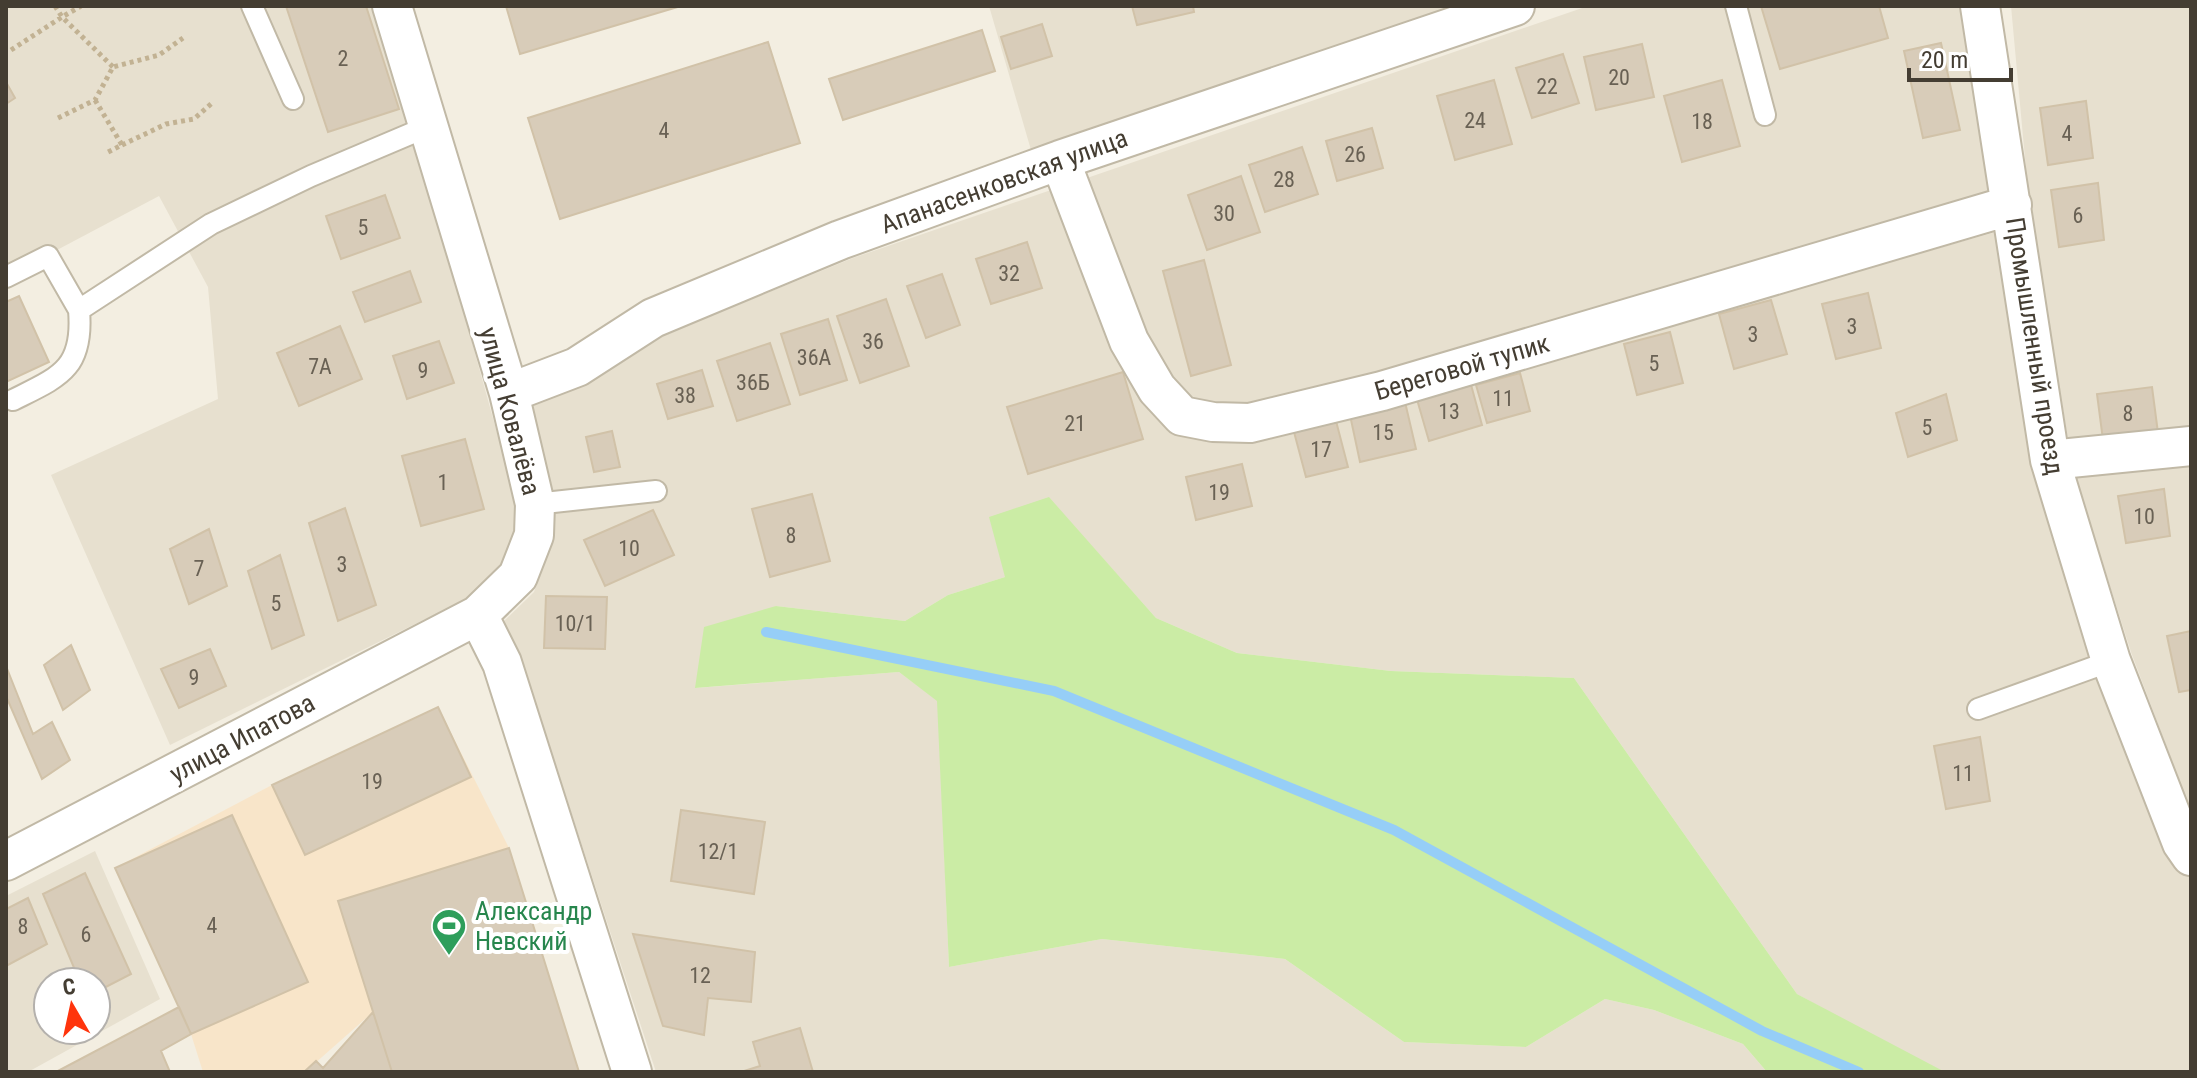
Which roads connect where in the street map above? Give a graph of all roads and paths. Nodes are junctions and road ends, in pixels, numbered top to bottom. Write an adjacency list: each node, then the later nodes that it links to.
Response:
1 (55, 6): 8 (path)
2 (81, 6): 8 (path)
3 (252, 6): 12 (lane)
4 (392, 6): 17 (street, улица Ковалёва)
5 (1515, 6): 20 (street, Апанасенковская улица)
6 (1736, 6): 15 (lane)
7 (1980, 6): 21 (street, Промышленный проезд)
8 (62, 17): 10 (path); 11 (path)
9 (183, 38): 11 (path)
10 (11, 50)
11 (113, 67): 13 (path)
12 (293, 99)
13 (95, 100): 16 (path); 18 (path)
14 (212, 103): 18 (path)
15 (1765, 115)
16 (58, 118)
17 (429, 126): 23 (lane); 24 (street, улица Ковалёва)
18 (122, 145): 19 (path)
19 (106, 153)
20 (1060, 160): 21 (street, Береговой тупик); 24 (street, Апанасенковская улица)
21 (2012, 205): 27 (street, Промышленный проезд)
22 (6, 277): 23 (lane)
23 (79, 310): 25 (lane)
24 (509, 393): 29 (street, улица Ковалёва)
25 (13, 400)
26 (2191, 446): 27 (street)
27 (2050, 460): 31 (street, Промышленный проезд)
28 (656, 491): 29 (lane)
29 (535, 504): 30 (street, улица Ковалёва)
30 (478, 615): 34 (street, улица Ипатова); 35 (street)
31 (2111, 661): 32 (lane); 33 (street, Промышленный проезд)
32 (1978, 709)
33 (2191, 856)
34 (6, 861)
35 (632, 1072)

